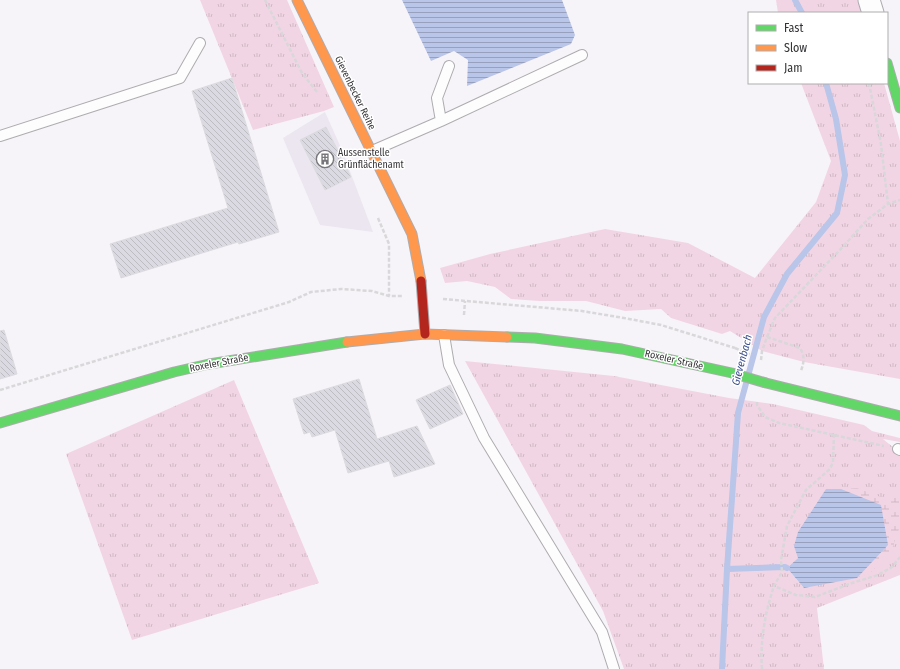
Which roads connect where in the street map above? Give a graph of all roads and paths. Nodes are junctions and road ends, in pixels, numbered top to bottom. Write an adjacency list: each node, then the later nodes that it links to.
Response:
1 (265, 0): 10 (path)
2 (297, 0): 14 (main road, Gievenbecker Reihe)
3 (869, 0): 4 (street)
4 (873, 12)
5 (200, 43): 13 (lane)
6 (582, 55): 12 (lane)
7 (449, 66): 12 (lane)
8 (888, 66): 11 (main road)
9 (869, 84): 16 (path)
10 (318, 94)
11 (900, 108)
12 (441, 121): 14 (lane)
13 (0, 136)
14 (372, 151): 22 (main road, Gievenbecker Reihe)
15 (900, 200): 16 (path)
16 (888, 204): 21 (path)
17 (378, 216): 27 (path)
18 (449, 299): 19 (path)
19 (465, 301): 20 (path); 25 (path)
20 (465, 308)
21 (775, 318)
22 (426, 334): 23 (main road, Roxeler Straße); 29 (main road, Roxeler Straße)
23 (444, 335): 28 (main road, Roxeler Straße, bridge); 33 (lane)
24 (767, 337): 26 (path)
25 (735, 348)
26 (801, 371)
27 (0, 390)
28 (900, 416)
29 (0, 423)
30 (834, 434): 32 (path)
31 (900, 557): 32 (path)
32 (774, 586): 34 (path)
33 (614, 669)
34 (762, 669)

